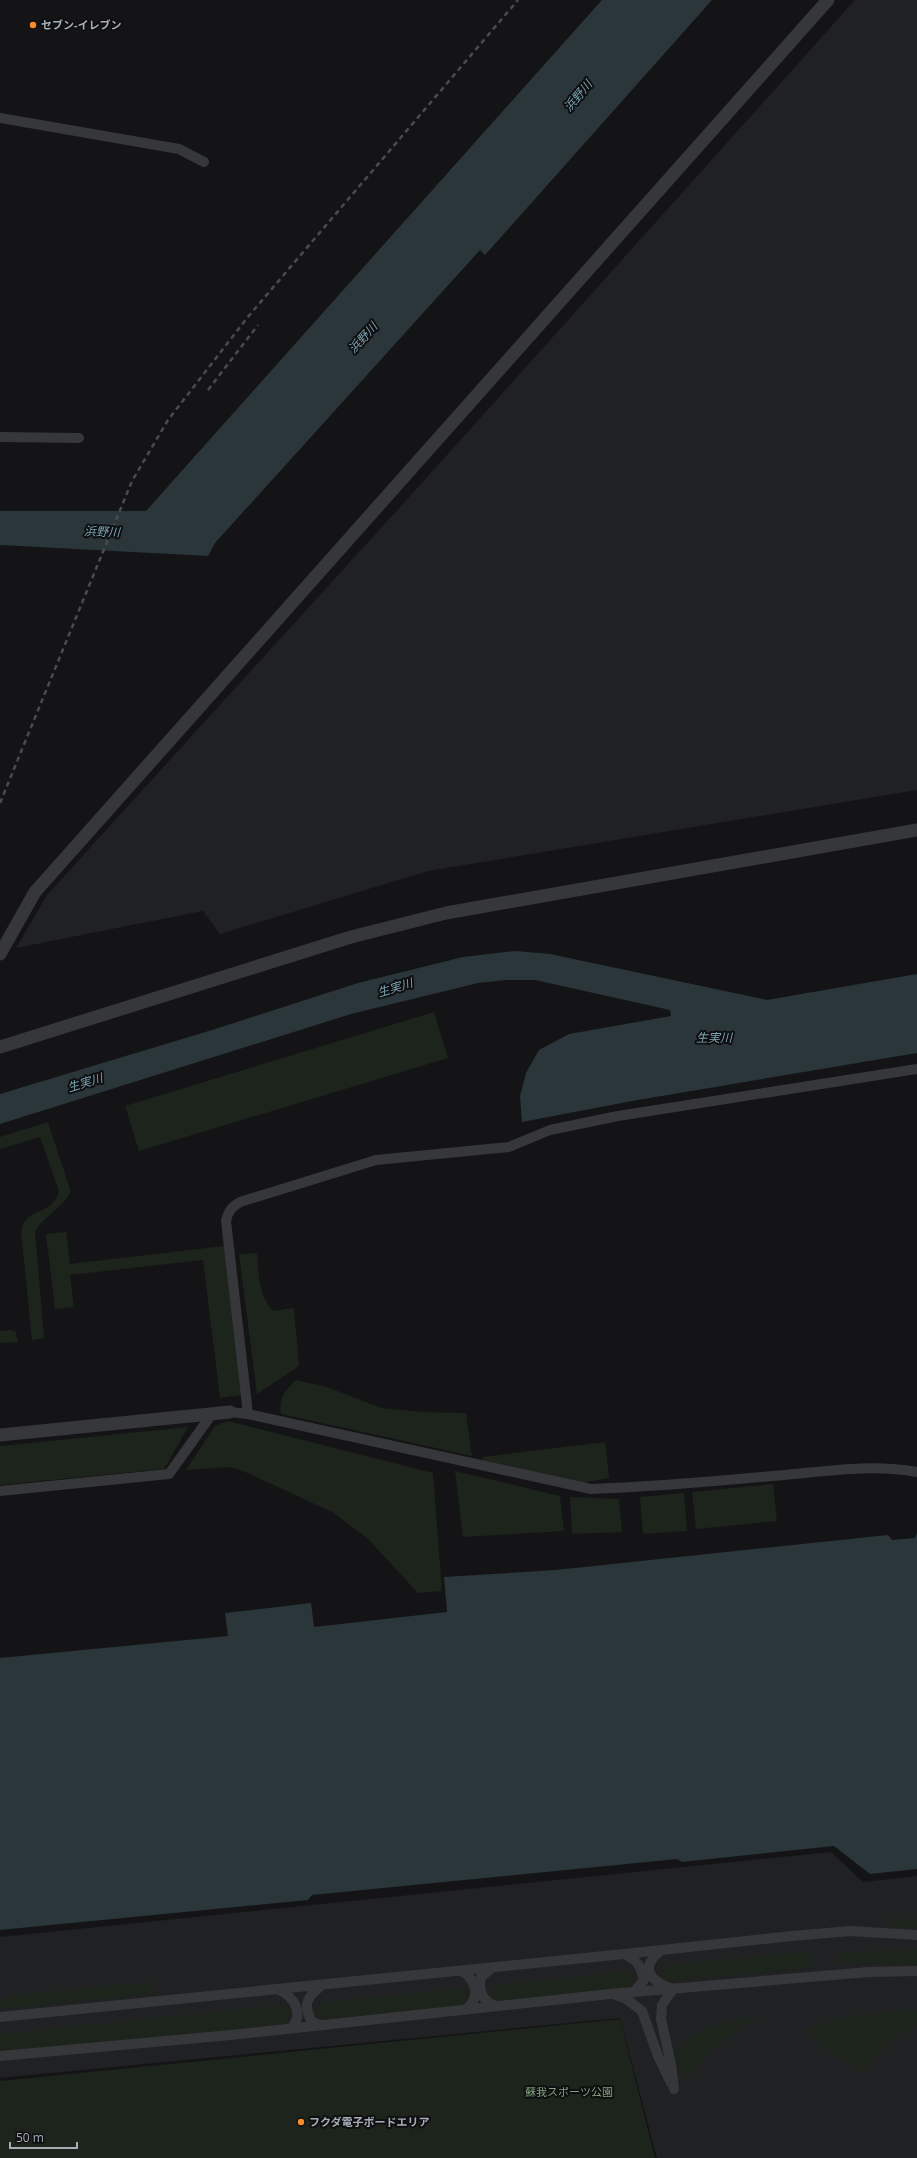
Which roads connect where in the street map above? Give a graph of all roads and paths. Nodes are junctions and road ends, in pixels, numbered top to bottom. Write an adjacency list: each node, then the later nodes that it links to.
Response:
1 (828, 0): 7 (street)
2 (0, 118): 3 (street)
3 (204, 162)
4 (0, 437): 5 (street)
5 (79, 438)
6 (917, 830): 8 (street)
7 (0, 954)
8 (0, 1047)
9 (917, 1069): 12 (street)
10 (230, 1412): 11 (street); 12 (street)
11 (212, 1414): 13 (street); 15 (street)
12 (248, 1414): 14 (street)
13 (0, 1435)
14 (917, 1472)
15 (0, 1491)
16 (917, 1936): 17 (street)
17 (661, 1950): 18 (street); 24 (street)
18 (624, 1954): 19 (street); 25 (street)
19 (494, 1968): 20 (street); 27 (street)
20 (462, 1971): 22 (street); 28 (street)
21 (917, 1971): 24 (street)
22 (323, 1984): 23 (street); 30 (street)
23 (278, 1989): 29 (street); 31 (street)
24 (674, 1989): 25 (street); 26 (street)
25 (634, 1992): 26 (street)
26 (610, 1994): 27 (street)
27 (498, 2006): 28 (street)
28 (465, 2010): 30 (street)
29 (0, 2017)
30 (321, 2025): 31 (street)
31 (292, 2028): 32 (street)
32 (0, 2056)

